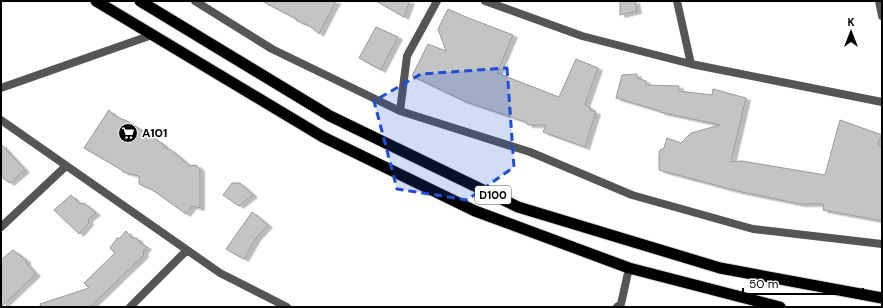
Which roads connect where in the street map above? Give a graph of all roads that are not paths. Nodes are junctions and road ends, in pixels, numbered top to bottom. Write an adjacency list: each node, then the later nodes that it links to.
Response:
1 (96, 1): 9 (highway, D100)
2 (140, 1): 20 (highway, D100)
3 (195, 1): 13 (street)
4 (437, 1): 13 (street)
5 (485, 1): 10 (street)
6 (677, 1): 10 (street)
7 (878, 1): 8 (street)
8 (882, 16)
9 (152, 35): 11 (street); 19 (highway, D100)
10 (691, 64): 12 (street)
11 (1, 88)
12 (882, 102)
13 (400, 111): 17 (street)
14 (1, 120): 15 (street)
15 (66, 166): 16 (street); 18 (street)
16 (1, 227)
17 (882, 244)
18 (187, 250): 21 (street); 22 (street)
19 (629, 268): 23 (street); 24 (highway, D100)
20 (882, 298)
21 (130, 307)
22 (287, 307)
23 (617, 307)
24 (780, 307)

